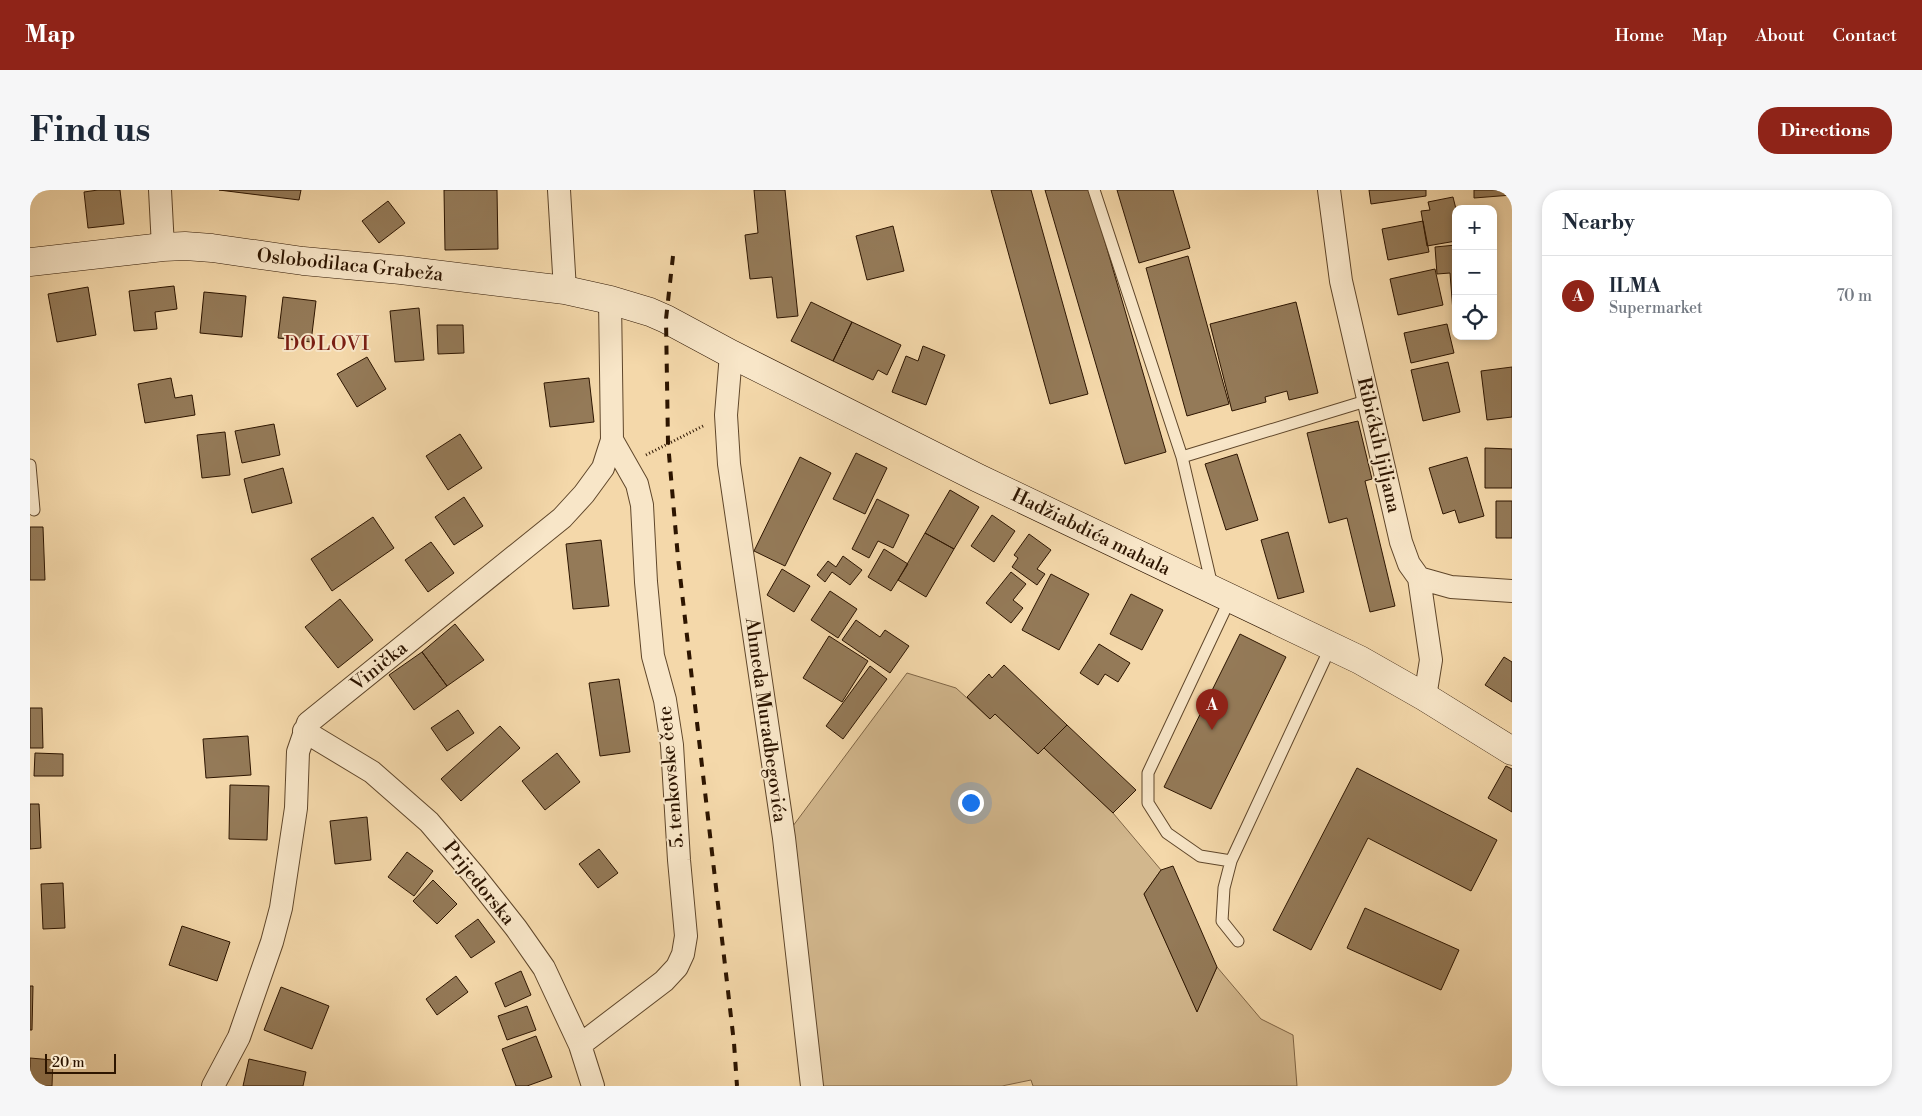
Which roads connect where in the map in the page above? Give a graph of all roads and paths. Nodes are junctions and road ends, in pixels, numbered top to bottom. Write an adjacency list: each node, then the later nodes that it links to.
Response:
1 (160, 190): 5 (street)
2 (559, 190): 7 (street)
3 (1094, 190): 14 (lane)
4 (1329, 190): 11 (street, Ribićkih ljiljana)
5 (163, 247): 6 (street, Oslobodilaca Grabeža); 7 (street, Oslobodilaca Grabeža)
6 (30, 262)
7 (565, 290): 8 (street, Oslobodilaca Grabeža)
8 (610, 300): 9 (street, Oslobodilaca Grabeža); 13 (street, Vinička)
9 (666, 319): 10 (street, Hadžiabdića mahala)
10 (731, 354): 12 (street, Ahmeda Muradbegovića); 20 (street, Hadžiabdića mahala)
11 (1369, 400): 14 (lane); 18 (street, Ribićkih ljiljana)
12 (726, 415): 15 (path); 30 (street, Ahmeda Muradbegovića)
13 (612, 440): 15 (street, 5. tenkovske čete); 23 (street, Vinička)
14 (1182, 457): 20 (lane)
15 (627, 464): 27 (street, 5. tenkovske čete)
16 (30, 465): 17 (lane)
17 (34, 510)
18 (1419, 578): 19 (street); 22 (street, Ribićkih ljiljana)
19 (1512, 591)
20 (1222, 595): 21 (street, Hadžiabdića mahala); 25 (lane)
21 (1331, 646): 22 (street, Hadžiabdića mahala); 25 (lane)
22 (1425, 697): 24 (street, Hadžiabdića mahala)
23 (304, 731): 27 (street, Prijedorska); 28 (street, Vinička)
24 (1512, 751)
25 (1231, 861): 26 (lane)
26 (1238, 940)
27 (580, 1045): 29 (street, Prijedorska)
28 (214, 1086)
29 (593, 1086)
30 (812, 1086)

